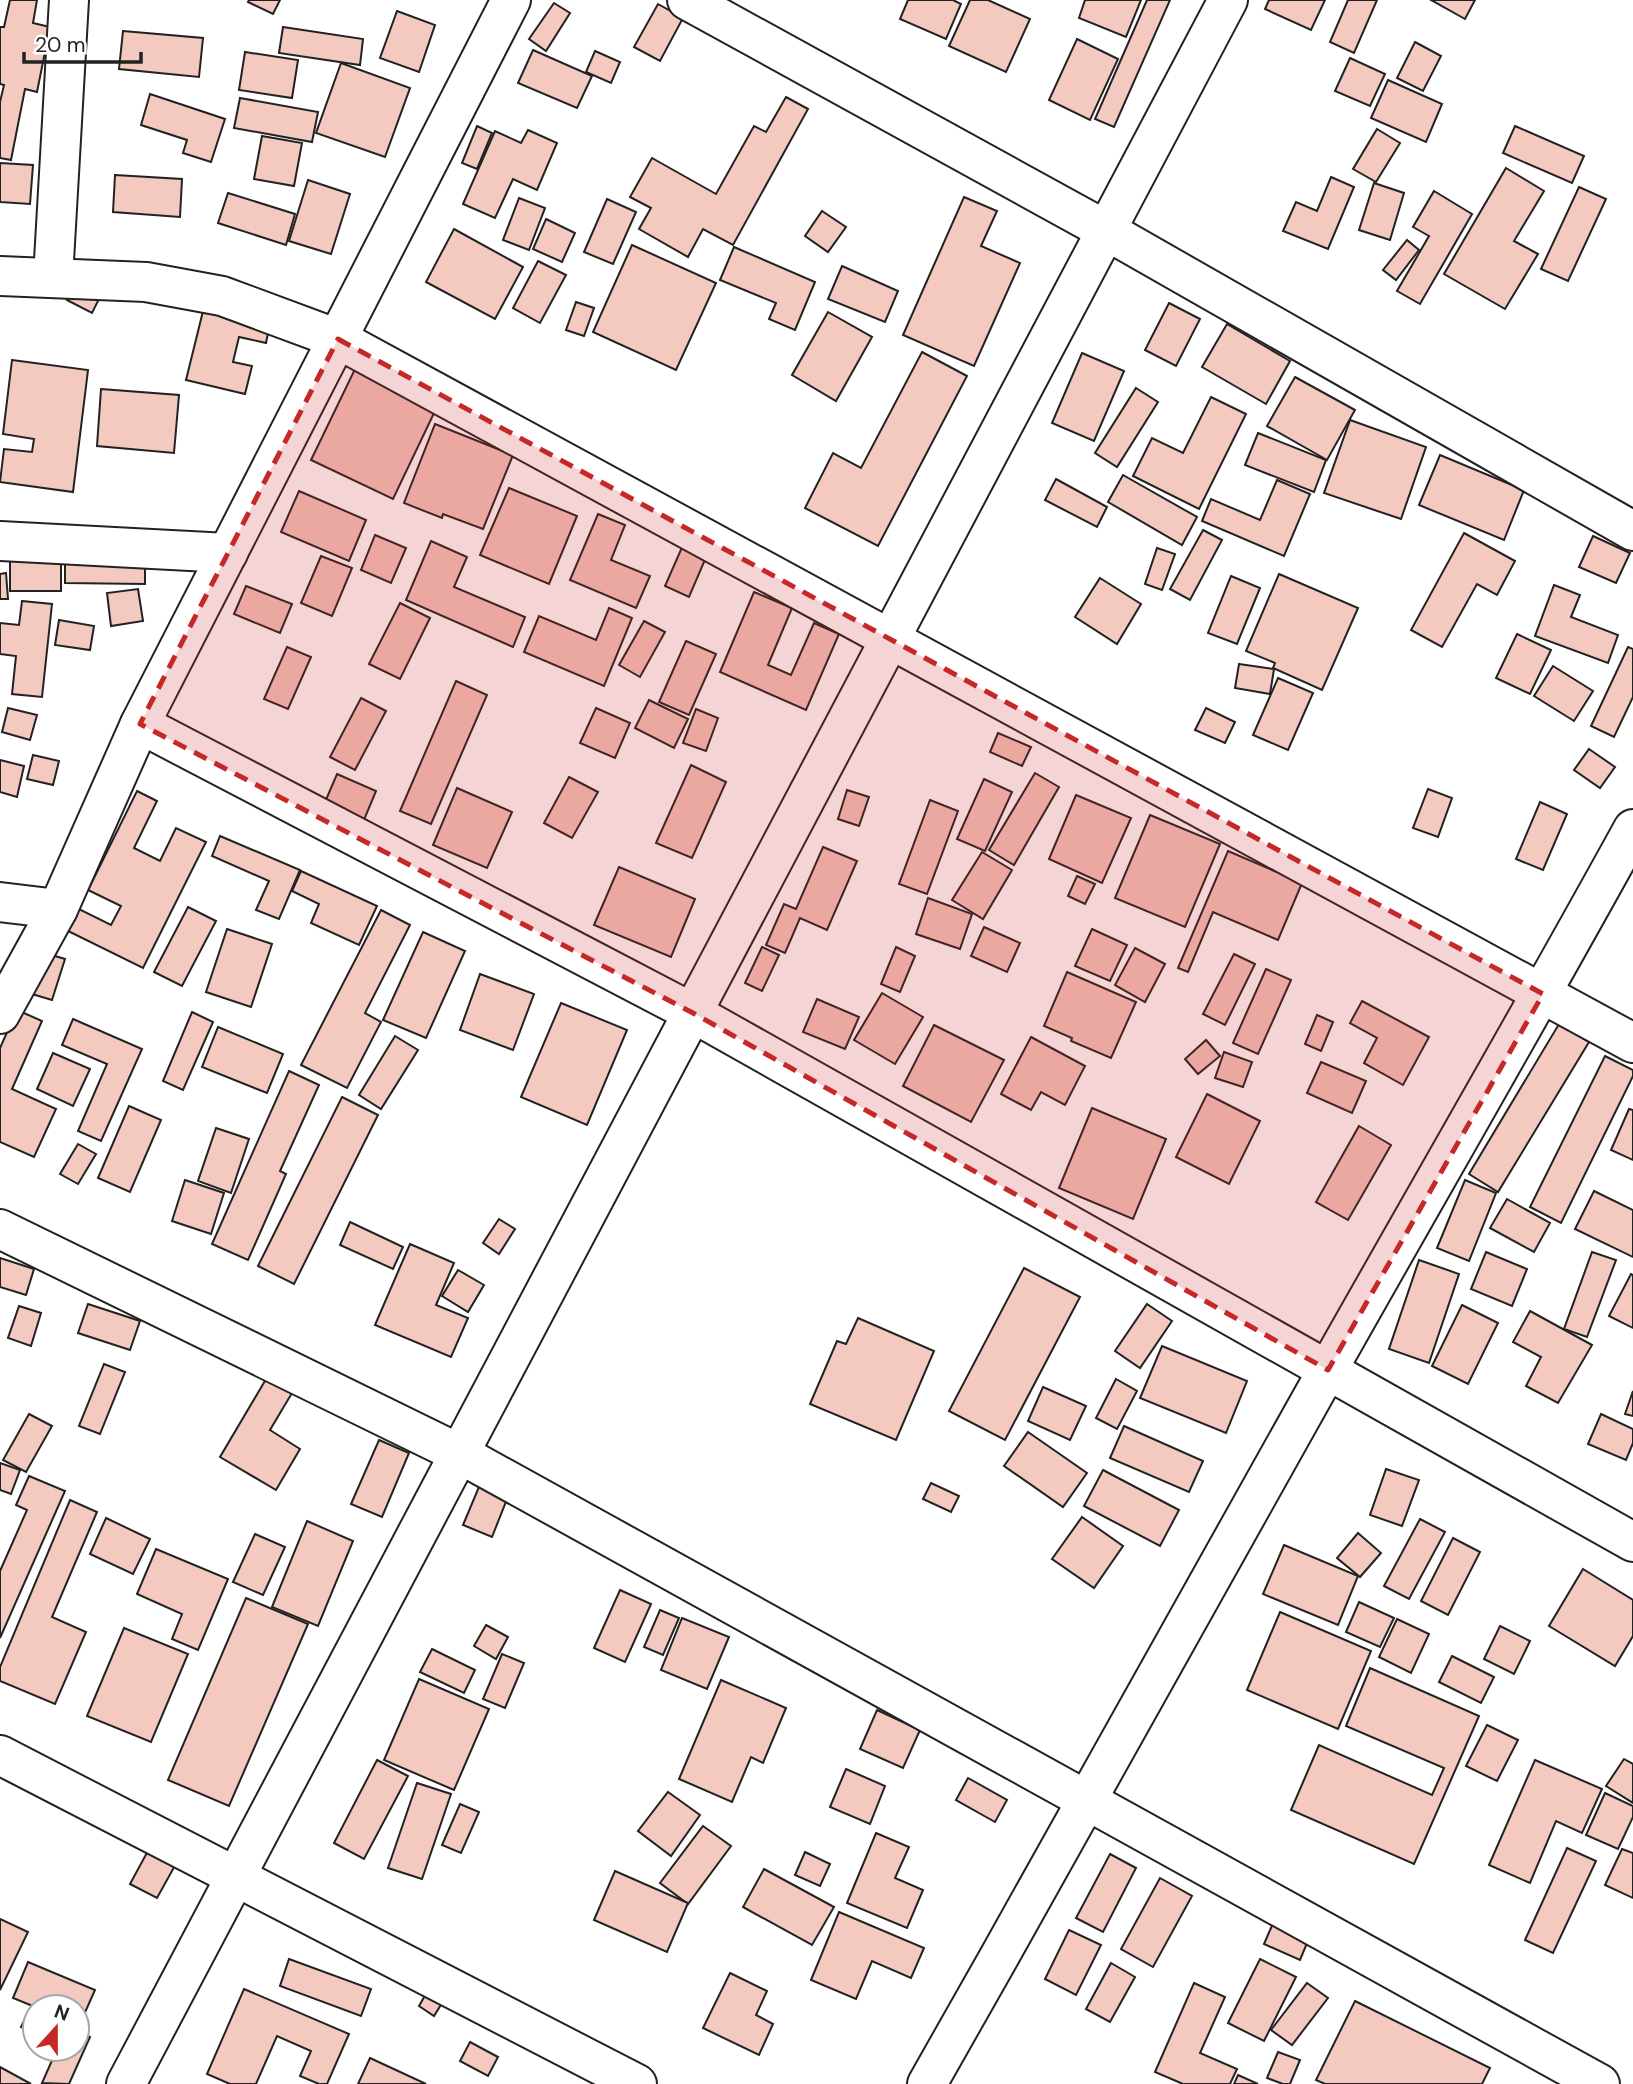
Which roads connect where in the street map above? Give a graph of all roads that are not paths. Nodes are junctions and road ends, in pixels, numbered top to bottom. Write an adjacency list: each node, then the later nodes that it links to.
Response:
1 (69, 0): 7 (street)
2 (512, 0): 8 (street)
3 (687, 0): 5 (street)
4 (1228, 0): 5 (street)
5 (1107, 231): 9 (street); 12 (street)
6 (0, 276): 7 (street)
7 (52, 278): 8 (street)
8 (338, 339): 11 (street); 12 (street)
9 (1633, 531)
10 (0, 541): 11 (street)
11 (228, 553): 13 (street)
12 (890, 641): 17 (street); 18 (street)
13 (140, 724): 16 (street); 18 (street)
14 (1633, 829): 17 (street)
15 (0, 902): 16 (street)
16 (58, 909): 19 (street)
17 (1543, 994): 20 (street); 22 (street)
18 (693, 1013): 22 (street); 23 (street)
19 (0, 1014)
20 (1633, 1043)
21 (0, 1229): 23 (street)
22 (1328, 1370): 24 (street); 26 (street)
23 (460, 1454): 26 (street); 27 (street)
24 (1633, 1542)
25 (0, 1755): 27 (street)
26 (1088, 1802): 30 (street); 31 (street)
27 (237, 1876): 28 (street); 29 (street)
28 (126, 2084)
29 (637, 2084)
30 (927, 2084)
31 (1600, 2084)

